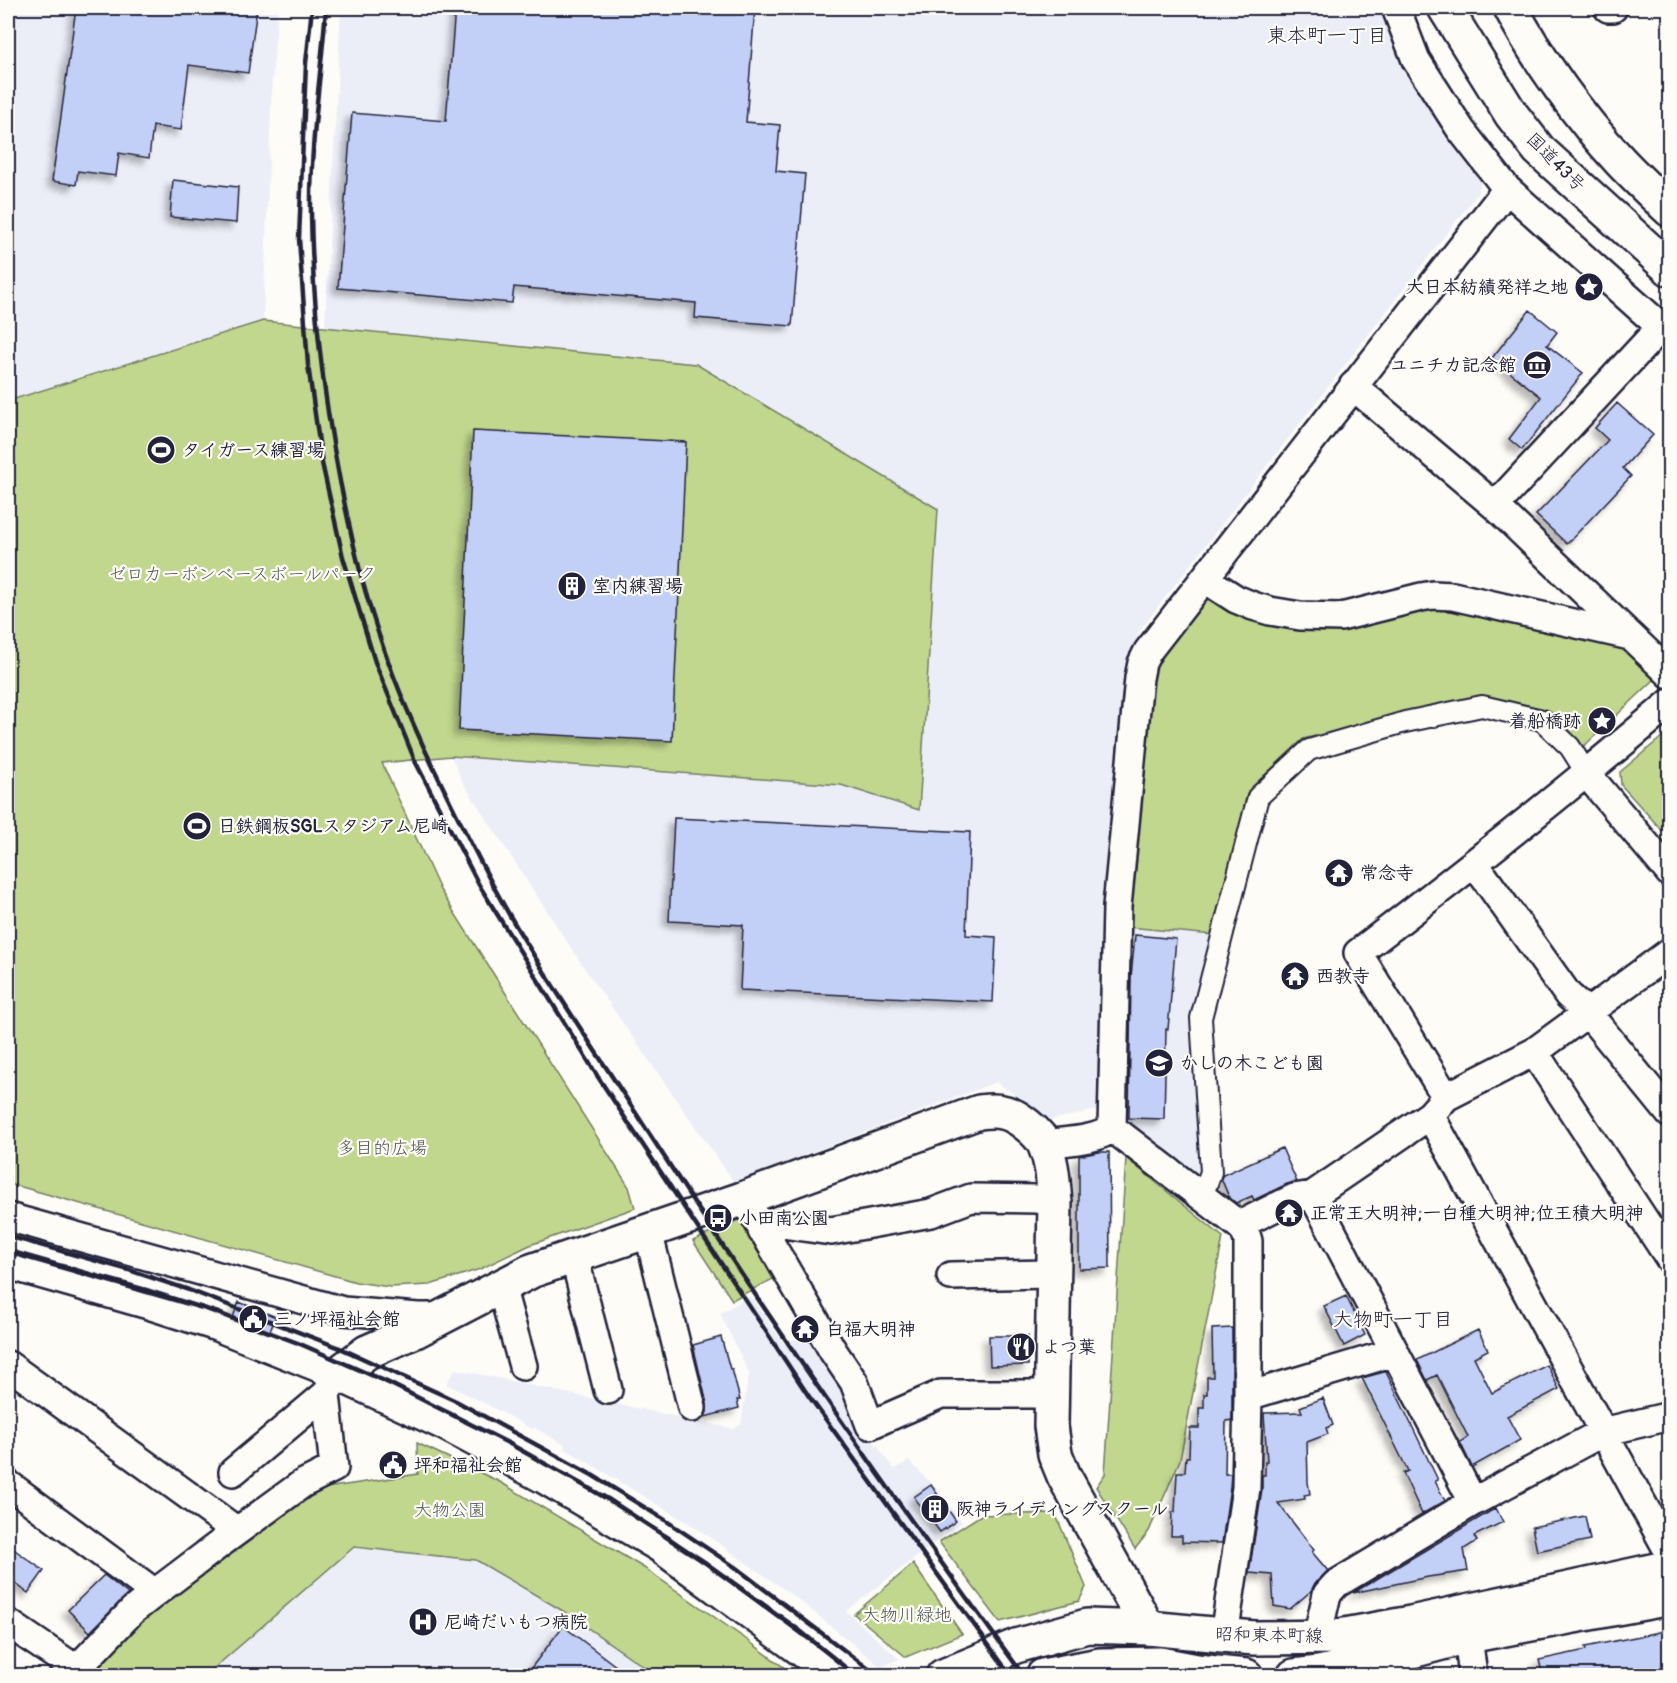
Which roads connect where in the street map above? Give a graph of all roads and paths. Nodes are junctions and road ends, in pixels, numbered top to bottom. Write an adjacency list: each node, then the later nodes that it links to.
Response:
1 (1396, 8): 6 (street)
2 (1445, 8): 8 (main road, 国道43号)
3 (1511, 8): 7 (main road)
4 (1608, 8): 5 (street)
5 (1613, 8)
6 (1507, 189): 9 (street); 10 (street)
7 (1670, 210)
8 (1670, 269)
9 (1665, 331): 11 (street)
10 (1353, 386): 11 (street); 12 (street)
11 (1495, 507): 13 (street)
12 (1205, 579): 13 (street); 24 (street)
13 (1629, 636): 14 (street)
14 (1670, 674)
15 (1670, 703): 16 (street)
16 (1587, 774): 17 (street); 18 (street); 27 (street)
17 (1475, 864): 20 (street); 22 (street)
18 (1670, 873)
19 (1670, 952): 20 (street)
20 (1587, 1012): 21 (street); 23 (street)
21 (1534, 1052): 22 (street); 35 (street)
22 (1438, 1106): 26 (street); 50 (street)
23 (1670, 1114)
24 (1112, 1128): 25 (street); 27 (street)
25 (1045, 1144): 28 (main road); 29 (main road)
26 (1313, 1195): 31 (street); 41 (street)
27 (1202, 1197): 31 (street)
28 (742, 1198): 32 (main road); 33 (street)
29 (1055, 1202): 33 (street); 37 (main road)
30 (8, 1217): 40 (street)
31 (1239, 1225): 47 (street)
32 (648, 1231): 34 (main road); 48 (street)
33 (762, 1232): 46 (street)
34 (574, 1256): 39 (main road); 45 (street)
35 (1670, 1259)
36 (8, 1265): 44 (street)
37 (1052, 1274): 38 (street); 46 (main road)
38 (951, 1275)
39 (501, 1286): 40 (main road); 43 (street)
40 (443, 1317): 44 (main road)
41 (1395, 1352): 47 (street); 53 (street)
42 (8, 1365): 54 (street)
43 (523, 1366)
44 (331, 1384): 51 (street); 54 (street); 67 (street)
45 (608, 1390)
46 (1051, 1395): 60 (main road)
47 (1248, 1396): 61 (street)
48 (693, 1408)
49 (1670, 1416): 50 (street)
50 (1603, 1432): 53 (street); 55 (street)
51 (233, 1472)
52 (8, 1484): 57 (street)
53 (1473, 1502): 63 (street)
54 (237, 1531): 57 (street)
55 (1670, 1554)
56 (1670, 1567): 63 (main road, 昭和東本町線)
57 (155, 1593): 66 (street)
58 (1670, 1598): 62 (main road, 昭和東本町線)
59 (8, 1623): 66 (street)
60 (1148, 1628): 61 (main road, 昭和東本町線); 65 (street); 68 (main road, 昭和東本町線)
61 (1224, 1636): 63 (main road, 昭和東本町線)
62 (1468, 1636): 64 (main road, 昭和東本町線); 72 (street)
63 (1317, 1638)
64 (1371, 1669): 71 (main road, 昭和東本町線)
65 (1161, 1670): 69 (main road); 70 (main road)
66 (73, 1672)
67 (833, 1676)
68 (943, 1676)
69 (1043, 1676)
70 (1246, 1676)
71 (1294, 1676)
72 (1473, 1676)

